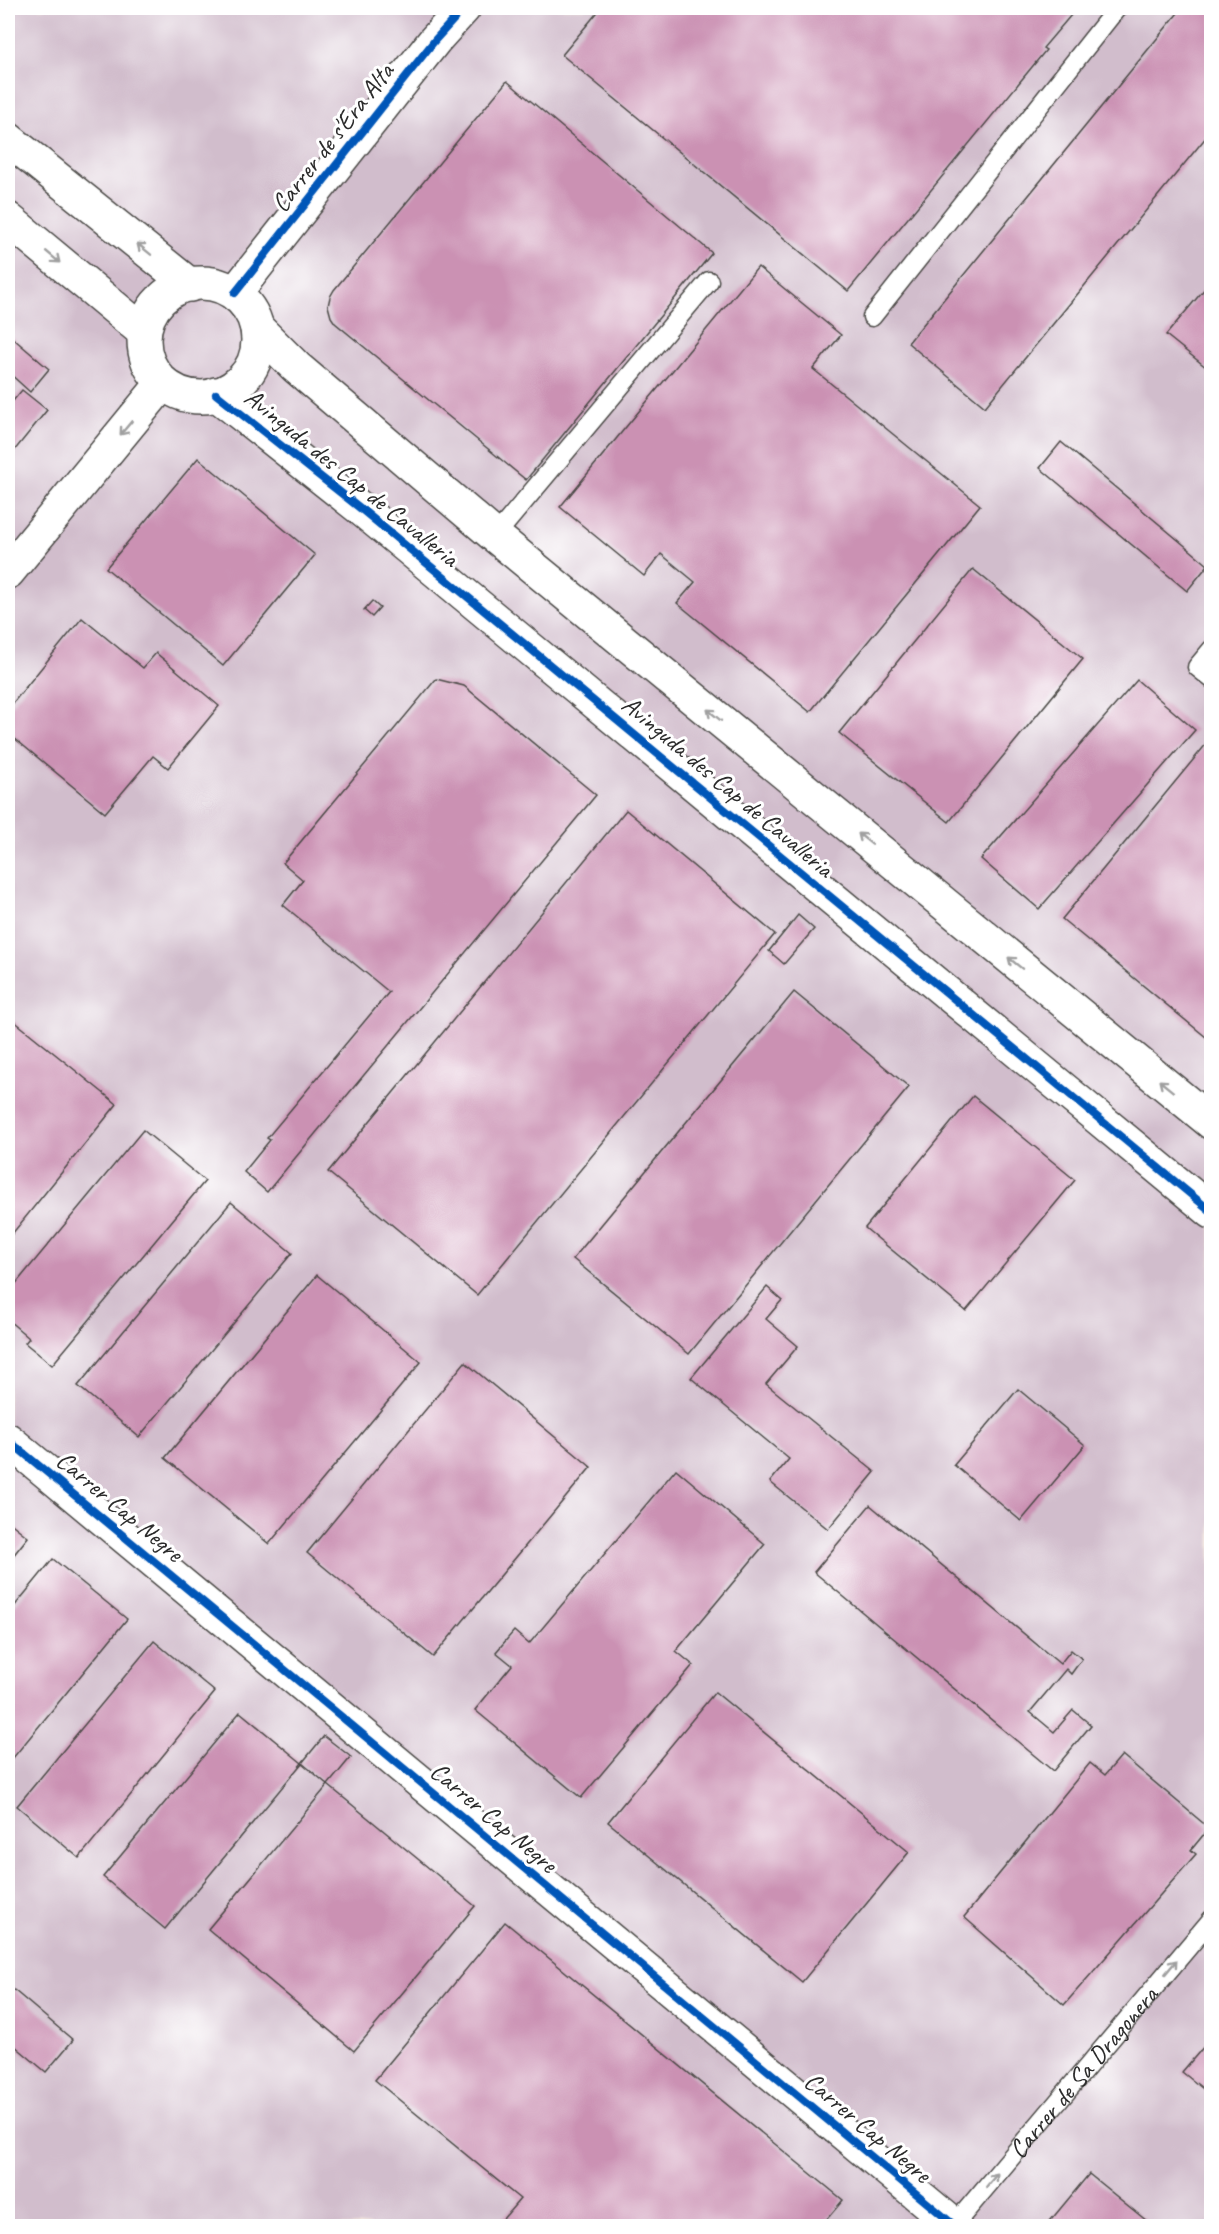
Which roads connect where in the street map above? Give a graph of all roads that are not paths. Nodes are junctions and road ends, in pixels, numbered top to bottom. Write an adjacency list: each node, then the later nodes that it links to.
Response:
1 (464, 8): 7 (street, Carrer de s'Era Alta)
2 (1117, 8): 8 (lane)
3 (8, 139): 6 (street, one-way to 3)
4 (8, 219): 10 (street, one-way to 10)
5 (709, 281): 13 (lane)
6 (190, 285): 7 (street); 10 (street)
7 (235, 293): 9 (street)
8 (872, 317)
9 (257, 328): 12 (street); 13 (street, Avinguda des Cap de Cavalleria)
10 (144, 333): 11 (street)
11 (164, 383): 12 (street); 14 (street, one-way to 14)
12 (216, 394): 18 (street, Avinguda des Cap de Cavalleria)
13 (495, 536): 17 (street, Avinguda des Cap de Cavalleria, one-way to 13)
14 (8, 572)
15 (1212, 649): 16 (lane)
16 (1212, 679)
17 (1212, 1123)
18 (1212, 1212)
19 (8, 1440): 21 (street, Carrer Cap Negre)
20 (1212, 1918): 21 (lane, Carrer de Sa Dragonera, one-way to 20)
21 (954, 2226)

